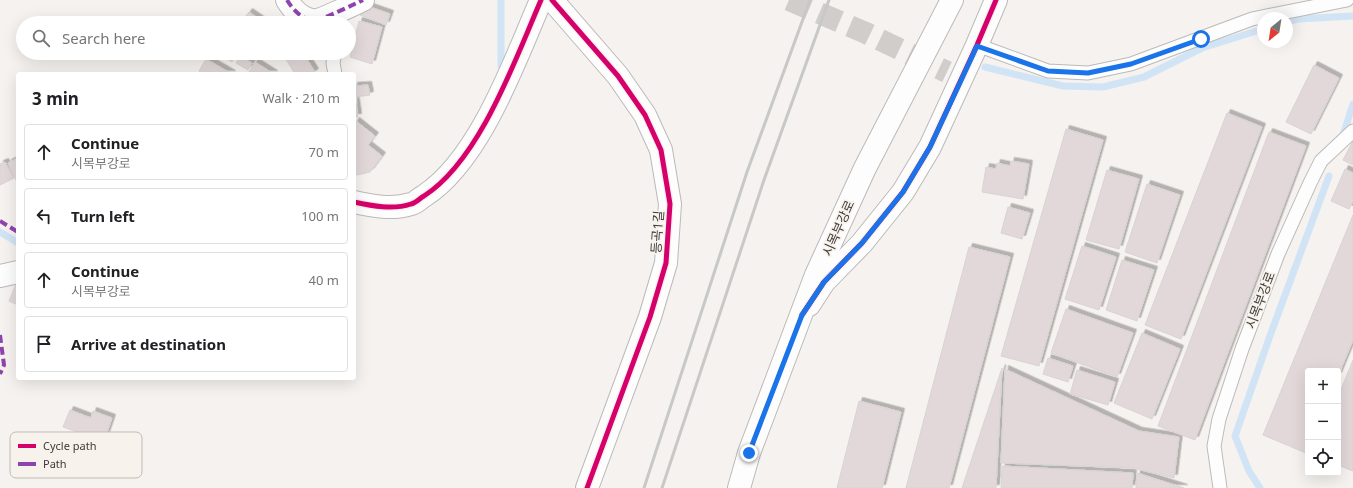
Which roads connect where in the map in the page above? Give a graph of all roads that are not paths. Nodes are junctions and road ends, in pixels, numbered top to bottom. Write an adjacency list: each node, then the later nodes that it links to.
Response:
1 (287, 0): 8 (street)
2 (363, 0): 9 (street)
3 (541, 0): 14 (street)
4 (552, 0): 18 (street, 등곡1길)
5 (952, 0): 17 (street, 시목부강로)
6 (996, 0): 10 (street)
7 (1347, 0): 10 (lane)
8 (302, 16)
9 (337, 16)
10 (977, 46): 17 (street)
11 (334, 60): 12 (lane)
12 (335, 72)
13 (1353, 131): 20 (lane, 시목부강로)
14 (356, 202)
15 (16, 272): 16 (street)
16 (0, 276)
17 (802, 315): 19 (street, 시목부강로)
18 (587, 488)
19 (739, 488)
20 (1220, 488)

